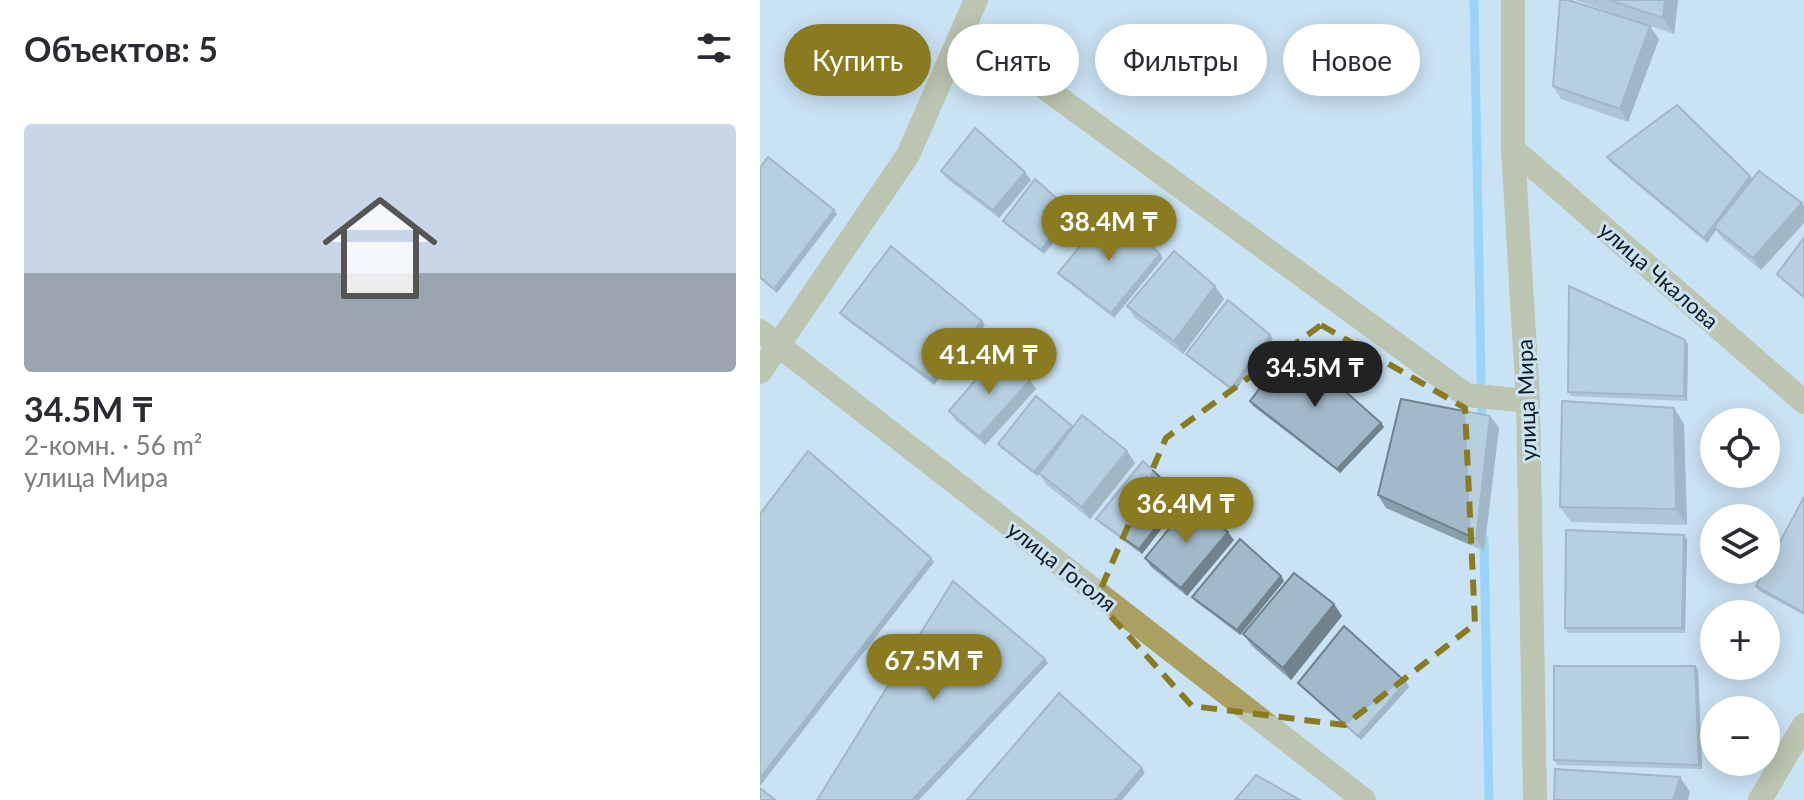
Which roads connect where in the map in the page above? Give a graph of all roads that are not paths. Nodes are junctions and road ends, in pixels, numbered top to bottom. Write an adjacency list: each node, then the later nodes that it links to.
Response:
1 (976, 0): 3 (street)
2 (1513, 0): 6 (street, улица Мира)
3 (966, 24)
4 (947, 67): 7 (street)
5 (1056, 96): 9 (street)
6 (1513, 149): 9 (street, улица Мира); 10 (street, улица Чкалова)
7 (769, 339): 8 (street); 12 (street, улица Гоголя)
8 (760, 372)
9 (1528, 401): 13 (street, улица Мира)
10 (1804, 402)
11 (1804, 725): 14 (street)
12 (1364, 800)
13 (1535, 800)
14 (1760, 800)

